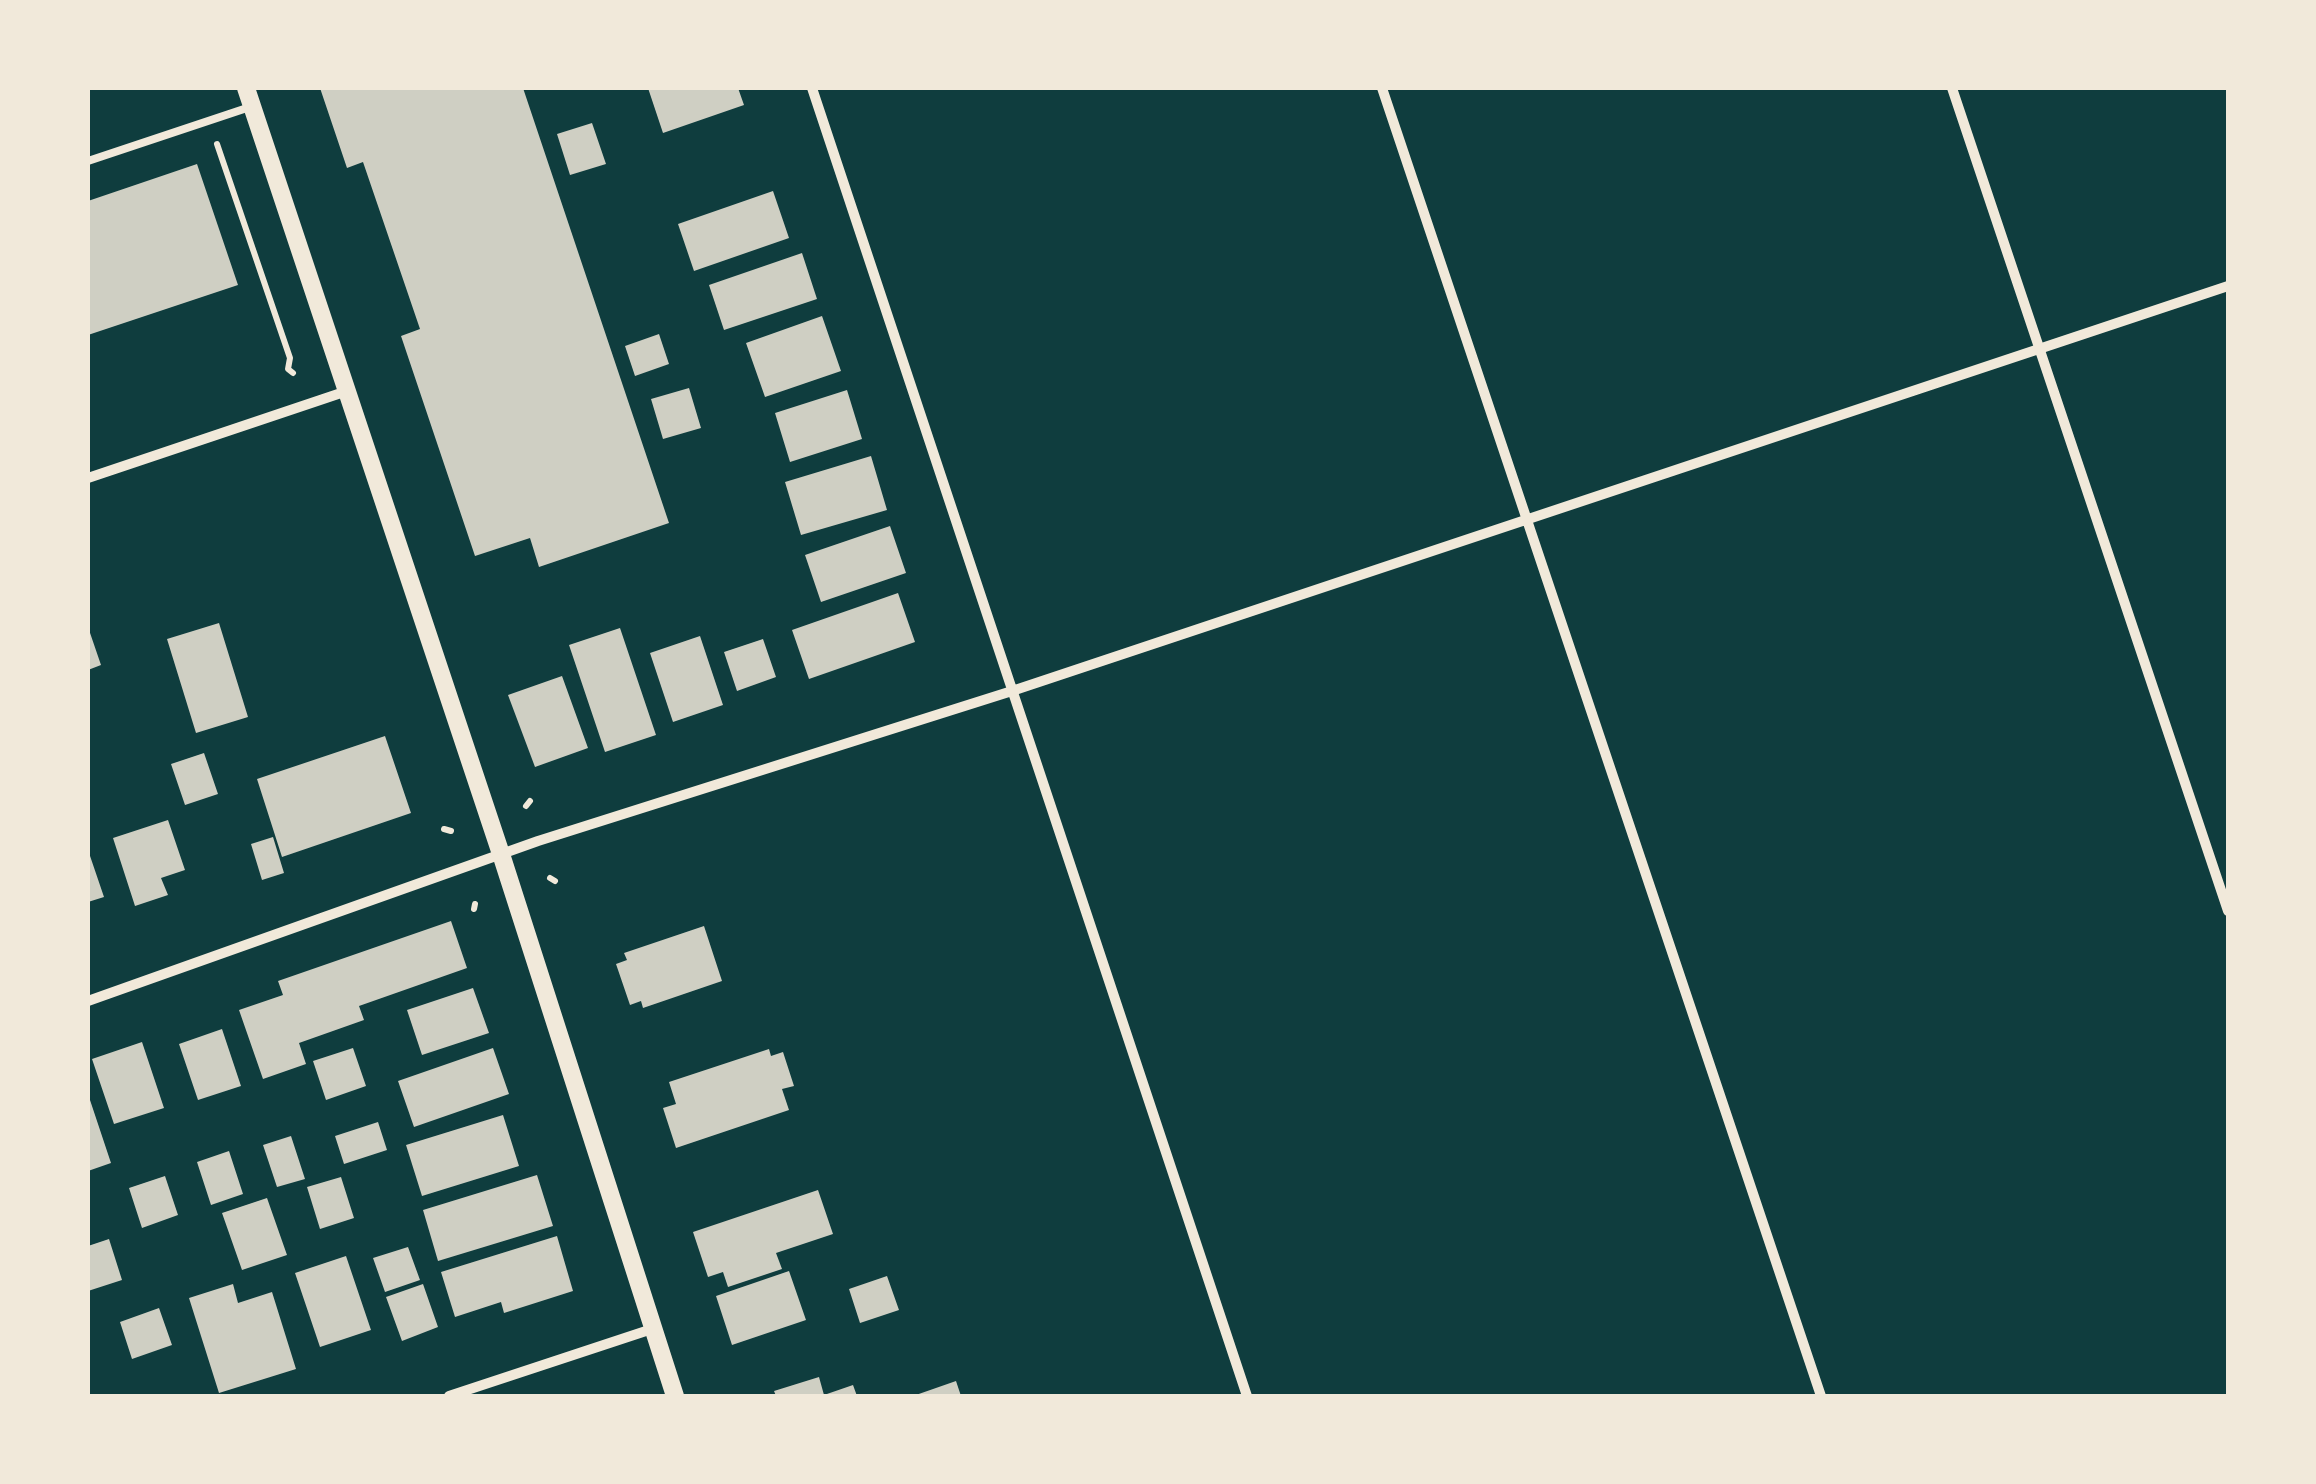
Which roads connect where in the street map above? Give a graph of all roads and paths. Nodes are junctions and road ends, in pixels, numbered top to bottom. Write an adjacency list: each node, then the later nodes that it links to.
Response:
1 (246, 88): 5 (street)
2 (812, 88): 14 (street)
3 (1382, 88): 13 (street)
4 (1952, 88): 9 (street)
5 (252, 107): 6 (lane); 11 (street)
6 (210, 120): 7 (lane); 10 (path)
7 (88, 160)
8 (2228, 286): 9 (street)
9 (2040, 349): 13 (street); 16 (street)
10 (293, 373)
11 (346, 391): 12 (street); 15 (street)
12 (88, 478)
13 (1526, 520): 14 (street); 22 (street)
14 (1012, 691): 15 (street); 21 (street)
15 (502, 854): 17 (street); 18 (street)
16 (2228, 910)
17 (88, 1002)
18 (652, 1330): 19 (street); 20 (street)
19 (449, 1396)
20 (675, 1396)
21 (1247, 1396)
22 (1821, 1396)

